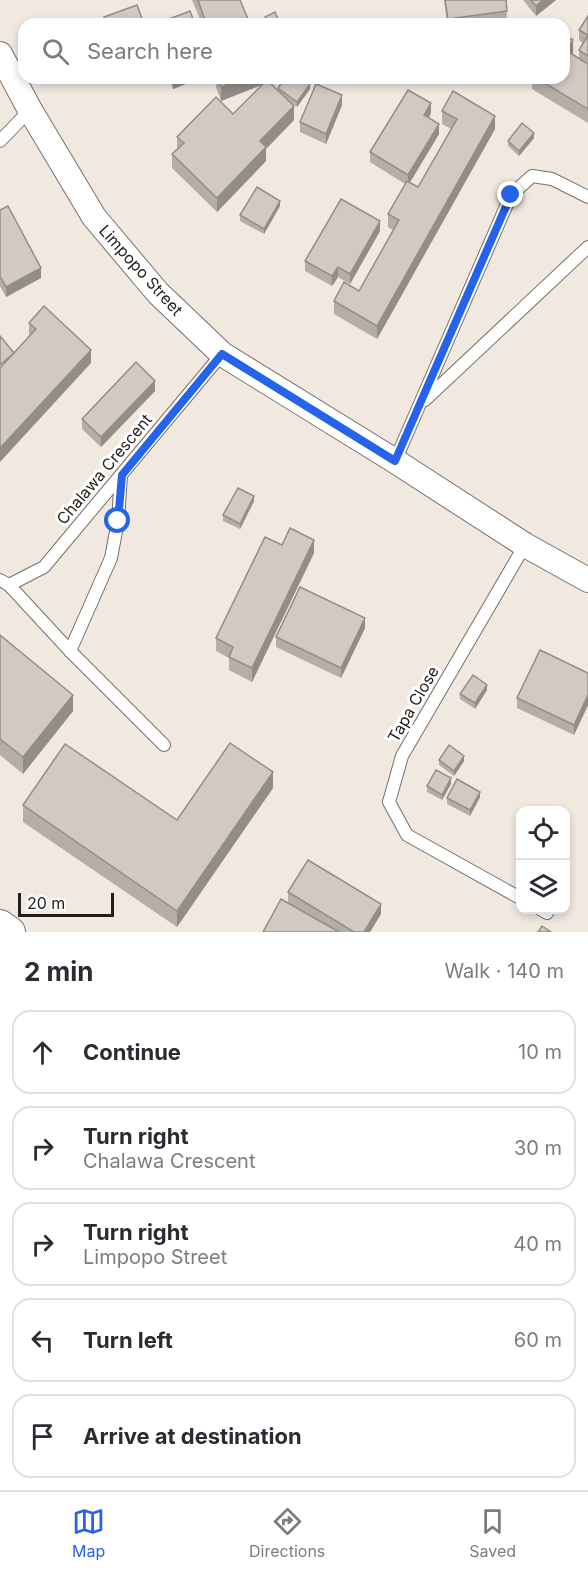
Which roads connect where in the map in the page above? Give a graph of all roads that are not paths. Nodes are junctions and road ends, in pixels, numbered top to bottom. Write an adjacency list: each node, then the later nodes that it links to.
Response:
1 (0, 54): 2 (street, Limpopo Street)
2 (30, 110): 3 (lane); 6 (street, Limpopo Street)
3 (0, 141)
4 (588, 197): 7 (lane)
5 (588, 247): 7 (lane)
6 (222, 354): 8 (street, Limpopo Street); 9 (lane, Chalawa Crescent)
7 (420, 405): 8 (lane)
8 (395, 461): 10 (street, Limpopo Street)
9 (122, 475): 12 (lane, Chalawa Crescent); 13 (lane)
10 (525, 545): 11 (street, Limpopo Street); 15 (lane, Tapa Close)
11 (588, 580)
12 (4, 583): 13 (lane)
13 (70, 651): 14 (lane)
14 (164, 746)
15 (516, 896)
16 (0, 925): 17 (street)
17 (10, 932)

